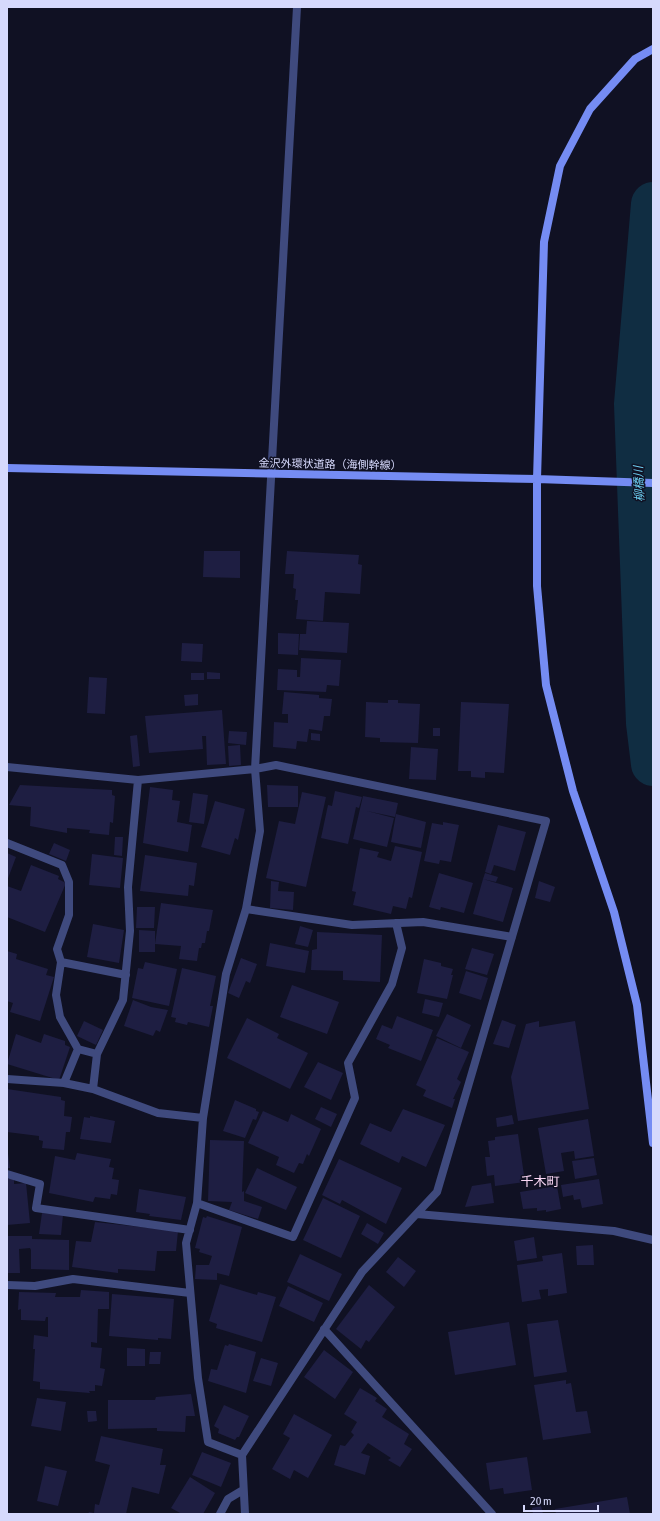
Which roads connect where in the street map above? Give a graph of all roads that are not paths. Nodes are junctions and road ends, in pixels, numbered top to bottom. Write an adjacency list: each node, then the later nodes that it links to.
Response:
1 (297, 7): 4 (street)
2 (653, 49): 5 (street)
3 (7, 468): 4 (street, 金沢外環状道路（海側幹線）)
4 (271, 473): 5 (street, 金沢外環状道路（海側幹線）); 8 (street)
5 (537, 479): 6 (street, 金沢外環状道路（海側幹線）); 22 (street)
6 (653, 483)
7 (7, 767): 9 (street)
8 (255, 769): 9 (street); 11 (street); 13 (street)
9 (138, 780): 15 (street)
10 (7, 843): 14 (street)
11 (246, 909): 12 (street); 21 (street)
12 (396, 923): 13 (street); 24 (street)
13 (512, 937): 25 (street)
14 (61, 962): 15 (street); 16 (street)
15 (126, 974): 17 (street)
16 (78, 1049): 17 (street); 19 (street)
17 (96, 1054): 20 (street)
18 (7, 1078): 19 (street)
19 (64, 1084): 20 (street)
20 (93, 1089): 21 (street)
21 (203, 1118): 24 (street)
22 (653, 1143)
23 (7, 1174): 26 (street)
24 (197, 1203): 26 (street)
25 (417, 1214): 27 (street); 30 (street)
26 (190, 1230): 29 (street)
27 (653, 1240)
28 (7, 1285): 29 (street)
29 (190, 1293): 31 (street)
30 (324, 1329): 31 (street); 35 (street)
31 (242, 1455): 32 (street)
32 (243, 1490): 33 (street); 34 (street)
33 (220, 1514)
34 (245, 1514)
35 (492, 1514)

